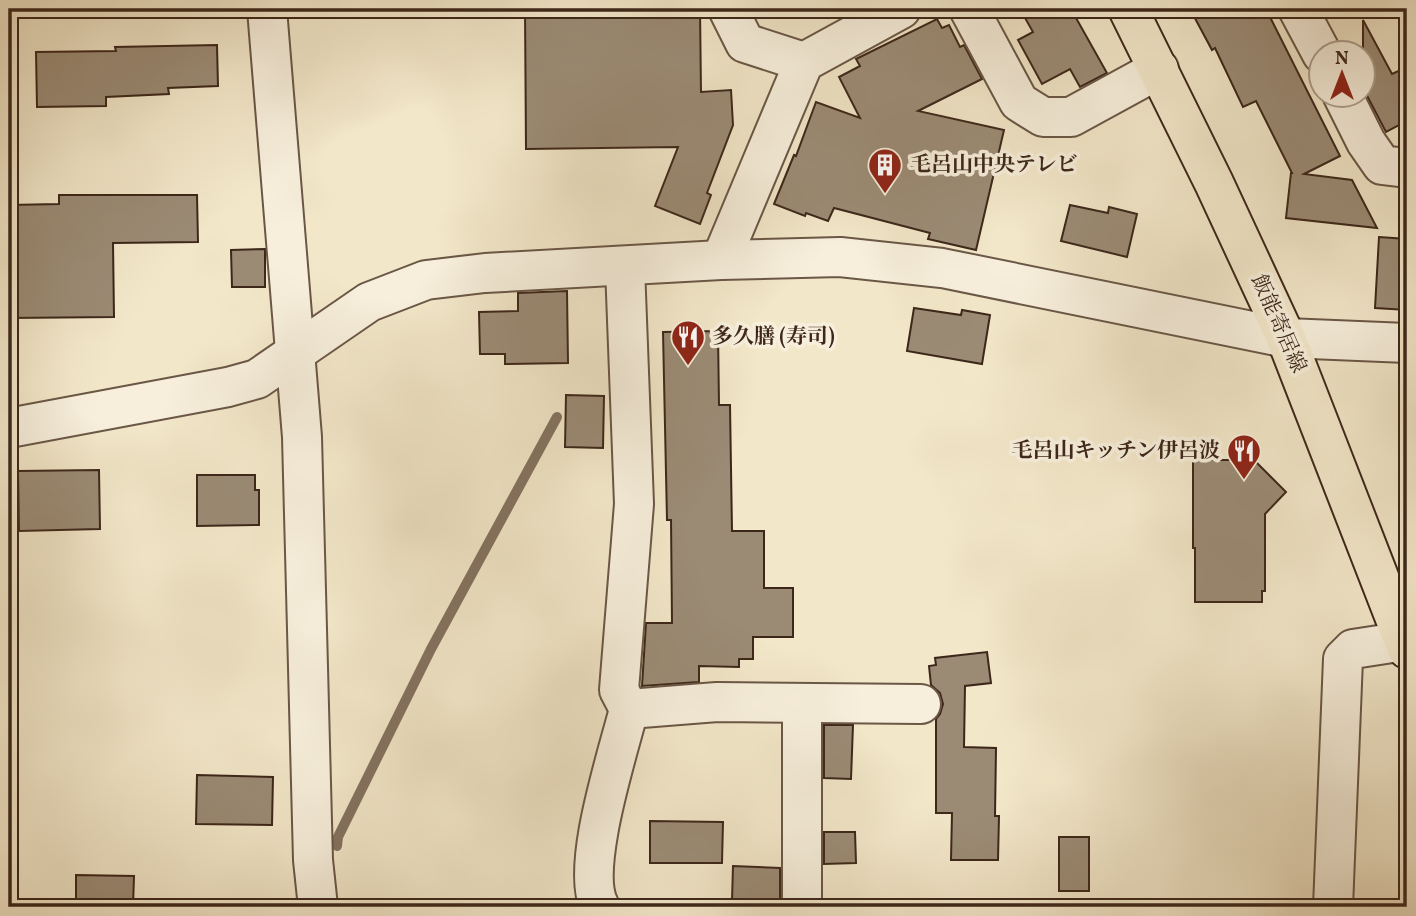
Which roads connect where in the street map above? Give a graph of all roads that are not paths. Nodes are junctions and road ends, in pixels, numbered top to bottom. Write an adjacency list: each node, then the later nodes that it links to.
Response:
1 (267, 9): 16 (street)
2 (728, 9): 8 (street)
3 (901, 9): 8 (street)
4 (969, 9): 9 (street)
5 (1128, 9): 9 (main road, 飯能寄居線)
6 (1298, 9): 7 (street)
7 (1313, 38)
8 (804, 62): 12 (street)
9 (1159, 69): 14 (main road, 飯能寄居線)
10 (1349, 108): 11 (street)
11 (1407, 168)
12 (720, 260): 13 (street); 14 (street)
13 (625, 267): 16 (street); 21 (street)
14 (1286, 338): 15 (street); 18 (main road, 飯能寄居線)
15 (1407, 343)
16 (295, 355): 17 (street); 22 (street)
17 (9, 428)
18 (1406, 645): 25 (street)
19 (803, 704): 20 (street); 21 (street); 24 (street)
20 (921, 704)
21 (629, 709): 23 (street)
22 (318, 907)
23 (600, 907)
24 (802, 907)
25 (1333, 907)

